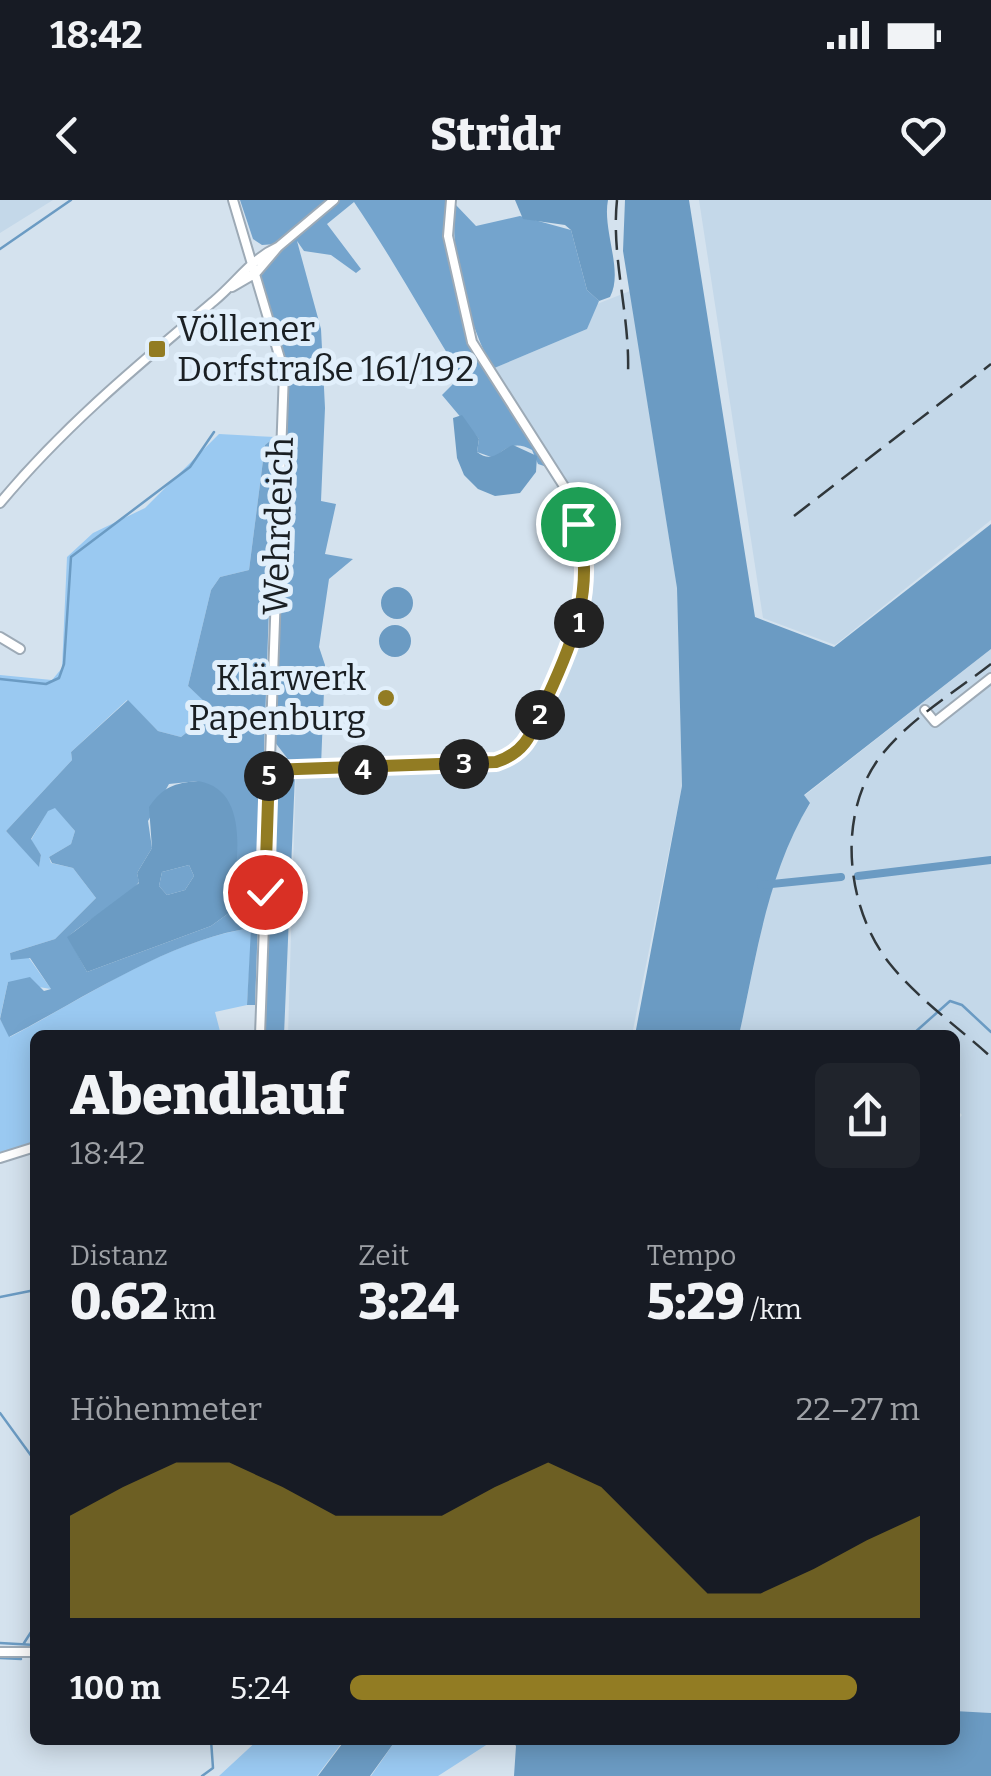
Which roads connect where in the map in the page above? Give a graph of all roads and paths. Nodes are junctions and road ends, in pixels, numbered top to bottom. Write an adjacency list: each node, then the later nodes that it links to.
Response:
1 (233, 200): 5 (street, Wehrdeich)
2 (334, 200): 4 (street)
3 (451, 200): 13 (street)
4 (278, 247): 5 (street); 6 (street)
5 (252, 262): 6 (street, Wehrdeich); 7 (street)
6 (256, 274): 7 (street); 13 (street, Wehrdeich)
7 (226, 290): 8 (street)
8 (0, 503)
9 (0, 637): 10 (street)
10 (20, 649)
11 (991, 678): 12 (street)
12 (925, 710)
13 (269, 770): 14 (street, Wehrdeich)
14 (260, 1030)
15 (30, 1149): 16 (street)
16 (0, 1158)
17 (0, 1652): 18 (street)
18 (30, 1652)

